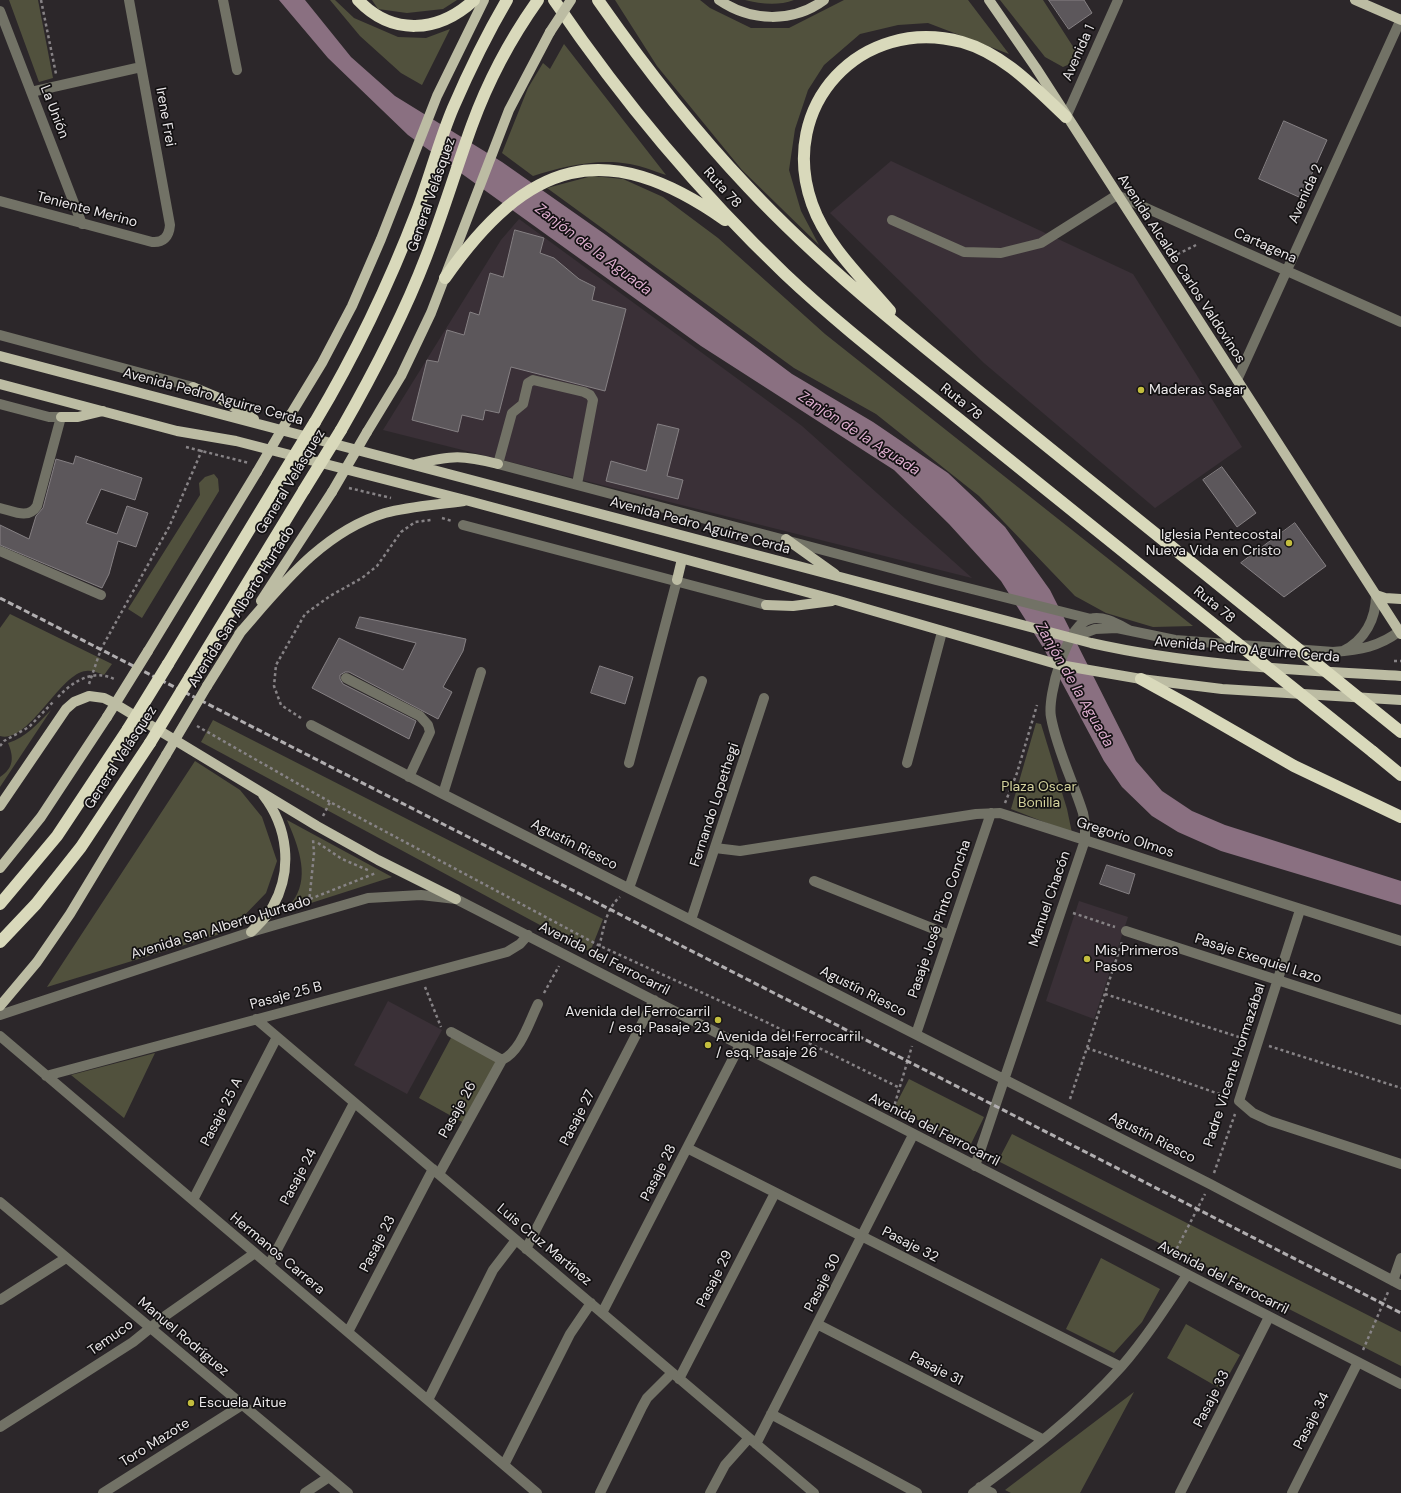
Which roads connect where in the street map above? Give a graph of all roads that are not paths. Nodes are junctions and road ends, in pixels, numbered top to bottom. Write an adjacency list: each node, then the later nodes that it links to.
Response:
1 (129, 0): 18 (street, Irene Frei)
2 (223, 0): 19 (street)
3 (358, 0): 4 (highway)
4 (474, 0)
5 (484, 0): 85 (main road, bridge)
6 (507, 0): 89 (highway, General Velásquez, bridge)
7 (554, 0): 26 (highway, Ruta 78)
8 (571, 0): 29 (main road, Avenida San Alberto Hurtado, bridge)
9 (598, 0): 32 (highway, Ruta 78)
10 (719, 0): 11 (main road)
11 (824, 0)
12 (989, 0): 21 (main road, Avenida Alcalde Carlos Valdovinos)
13 (1118, 0): 21 (street, Avenida 1)
14 (1355, 0): 17 (main road)
15 (536, 3): 97 (highway, General Velásquez, bridge)
16 (0, 12): 20 (street, La Unión)
17 (1401, 20): 28 (street, Avenida 2)
18 (141, 67): 20 (street); 27 (street, Irene Frei)
19 (237, 70)
20 (31, 92): 25 (street, La Unión)
21 (1066, 117): 22 (main road, Avenida Alcalde Carlos Valdovinos); 32 (highway)
22 (1117, 195): 24 (street); 28 (street, Cartagena); 34 (main road, Avenida Alcalde Carlos Valdovinos)
23 (0, 202): 25 (street, Teniente Merino)
24 (892, 220)
25 (82, 224): 27 (street, Teniente Merino)
26 (742, 232): 29 (highway); 76 (highway, Ruta 78, bridge)
27 (166, 238)
28 (1286, 271): 30 (street, Cartagena); 34 (street, Avenida 2)
29 (445, 278): 61 (main road, Avenida San Alberto Hurtado, bridge)
30 (1401, 322)
31 (0, 335): 36 (street, Avenida Pedro Aguirre Cerda)
32 (916, 341): 73 (highway, Ruta 78, bridge)
33 (0, 356): 40 (main road, Avenida Pedro Aguirre Cerda)
34 (1237, 380): 53 (main road, Avenida Alcalde Carlos Valdovinos)
35 (0, 384): 38 (main road)
36 (193, 387): 40 (main road)
37 (0, 404): 39 (street)
38 (103, 411): 39 (main road); 44 (main road)
39 (61, 417): 45 (street)
40 (264, 425): 41 (main road, Avenida Pedro Aguirre Cerda)
41 (414, 464): 42 (main road); 50 (main road, Avenida Pedro Aguirre Cerda)
42 (498, 464): 43 (street, Avenida Pedro Aguirre Cerda); 43 (street)
43 (576, 484): 47 (street, Avenida Pedro Aguirre Cerda)
44 (469, 501): 49 (main road); 61 (main road)
45 (0, 508)
46 (463, 525): 51 (street)
47 (786, 539): 50 (main road); 57 (street, Avenida Pedro Aguirre Cerda)
48 (0, 551): 52 (street)
49 (682, 559): 51 (main road); 55 (main road)
50 (842, 578): 62 (main road, Avenida Pedro Aguirre Cerda)
51 (676, 580): 56 (street); 74 (street)
52 (101, 595)
53 (1376, 595): 54 (main road); 60 (main road, Avenida Alcalde Carlos Valdovinos); 63 (street)
54 (1401, 599)
55 (836, 600): 56 (main road); 59 (main road)
56 (766, 605)
57 (1084, 622): 58 (street); 58 (street); 62 (street)
58 (1131, 631): 63 (street)
59 (942, 632): 64 (main road); 75 (street)
60 (1400, 632): 63 (street)
61 (239, 634): 101 (main road, Avenida San Alberto Hurtado, bridge)
62 (1071, 638): 64 (street, Manuel Chacón); 66 (main road, Avenida Pedro Aguirre Cerda)
63 (1341, 652)
64 (1060, 665): 68 (main road); 83 (street, Manuel Chacón)
65 (481, 672): 79 (street)
66 (1401, 676)
67 (346, 678): 77 (street)
68 (1141, 679): 71 (main road); 82 (highway)
69 (702, 680): 87 (street)
70 (764, 698): 84 (street, Fernando Lopethegi)
71 (1401, 700)
72 (311, 725): 77 (street, Agustín Riesco)
73 (1401, 732)
74 (629, 763)
75 (908, 763)
76 (1401, 775)
77 (409, 776): 79 (street, Agustín Riesco)
78 (260, 792): 80 (main road); 88 (main road); 93 (main road)
79 (443, 794): 87 (street, Agustín Riesco)
80 (0, 806)
81 (995, 813): 83 (street, Gregorio Olmos); 84 (street, Gregorio Olmos); 95 (street, Pasaje José Pinto Concha)
82 (1401, 817)
83 (1084, 840): 90 (street, Gregorio Olmos); 112 (street, Manuel Chacón)
84 (715, 848): 91 (street, Fernando Lopethegi)
85 (0, 868)
86 (814, 881): 95 (street)
87 (629, 888): 91 (street, Agustín Riesco)
88 (456, 899): 93 (street, Avenida San Alberto Hurtado); 94 (street, Avenida del Ferrocarril)
89 (0, 904)
90 (1300, 910): 96 (street, Gregorio Olmos); 98 (street, Padre Vicente Hormazábal)
91 (691, 920): 106 (street, Agustín Riesco)
92 (1126, 931): 98 (street, Pasaje Exequiel Lazo)
93 (252, 932): 102 (street, Avenida San Alberto Hurtado)
94 (528, 935): 99 (street, Avenida del Ferrocarril); 103 (street, Pasaje 25 B)
95 (949, 935): 106 (street, Pasaje José Pinto Concha)
96 (1401, 941)
97 (0, 942)
98 (1278, 980): 104 (street, Pasaje Exequiel Lazo); 116 (street, Padre Vicente Hormazábal)
99 (654, 1000): 109 (street, Avenida del Ferrocarril); 124 (street, Pasaje 27)
100 (538, 1004): 110 (street, Pasaje 26)
101 (0, 1006)
102 (0, 1015)
103 (256, 1019): 108 (street, Luis Cruz Martínez); 111 (street, Pasaje 25 B)
104 (1401, 1020)
105 (451, 1032): 110 (street)
106 (916, 1034): 112 (street, Agustín Riesco)
107 (0, 1036): 111 (street, Hermanos Carrera)
108 (277, 1036): 113 (street, Luis Cruz Martínez); 120 (street, Pasaje 25 A)
109 (740, 1045): 114 (street, Avenida del Ferrocarril); 115 (street, Pasaje 28)
110 (502, 1060): 118 (street, Pasaje 26)
111 (46, 1076): 120 (street, Hermanos Carrera)
112 (1004, 1079): 117 (street, Manuel Chacón); 130 (street, Agustín Riesco)
113 (354, 1102): 118 (street, Luis Cruz Martínez); 128 (street, Pasaje 24)
114 (913, 1135): 117 (street, Avenida del Ferrocarril); 122 (street, Pasaje 30)
115 (687, 1148): 119 (street, Pasaje 32); 133 (street, Pasaje 28)
116 (1401, 1164)
117 (975, 1166): 129 (street, Avenida del Ferrocarril)
118 (436, 1172): 123 (street, Luis Cruz Martínez); 137 (street, Pasaje 23)
119 (775, 1193): 122 (street, Pasaje 32); 140 (street, Pasaje 29)
120 (192, 1200): 125 (street, Hermanos Carrera)
121 (0, 1202): 126 (street, Manuel Rodríguez)
122 (862, 1236): 135 (street, Pasaje 30); 139 (street, Pasaje 32)
123 (516, 1240): 124 (street, Luis Cruz Martínez); 142 (street)
124 (526, 1249): 132 (street, Luis Cruz Martínez)
125 (255, 1253): 128 (street, Hermanos Carrera); 136 (street, Temuco)
126 (66, 1258): 131 (street); 136 (street, Manuel Rodríguez)
127 (1401, 1258): 130 (street)
128 (269, 1265): 137 (street, Hermanos Carrera)
129 (1187, 1275): 134 (street, Avenida del Ferrocarril); 139 (street)
130 (1397, 1283)
131 (0, 1300)
132 (591, 1303): 133 (street, Luis Cruz Martínez); 148 (street)
133 (602, 1313): 140 (street, Luis Cruz Martínez)
134 (1270, 1317): 138 (street, Avenida del Ferrocarril); 160 (street, Pasaje 33)
135 (817, 1324): 144 (street, Pasaje 30); 146 (street, Pasaje 31)
136 (150, 1328): 143 (street, Manuel Rodríguez); 145 (street, Temuco)
137 (348, 1332): 142 (street, Hermanos Carrera)
138 (1358, 1362): 141 (street, Avenida del Ferrocarril); 161 (street, Pasaje 34)
139 (1121, 1367): 146 (street)
140 (676, 1376): 147 (street, Luis Cruz Martínez); 155 (street, Pasaje 29)
141 (1401, 1384)
142 (428, 1400): 148 (street, Hermanos Carrera)
143 (242, 1405): 149 (street, Manuel Rodríguez); 151 (street, Toro Mazote)
144 (771, 1414): 147 (street, Pasaje 30); 158 (street)
145 (0, 1427)
146 (1042, 1440): 150 (street)
147 (753, 1441): 156 (street, Pasaje 30); 157 (street, Luis Cruz Martínez)
148 (504, 1465): 154 (street, Hermanos Carrera)
149 (329, 1477): 152 (street); 153 (street, Manuel Rodríguez)
150 (976, 1490): 159 (street)
151 (103, 1493)
152 (305, 1493)
153 (348, 1493)
154 (537, 1493)
155 (600, 1493)
156 (710, 1493)
157 (814, 1493)
158 (917, 1493)
159 (992, 1493)
160 (1180, 1493)
161 (1292, 1493)

